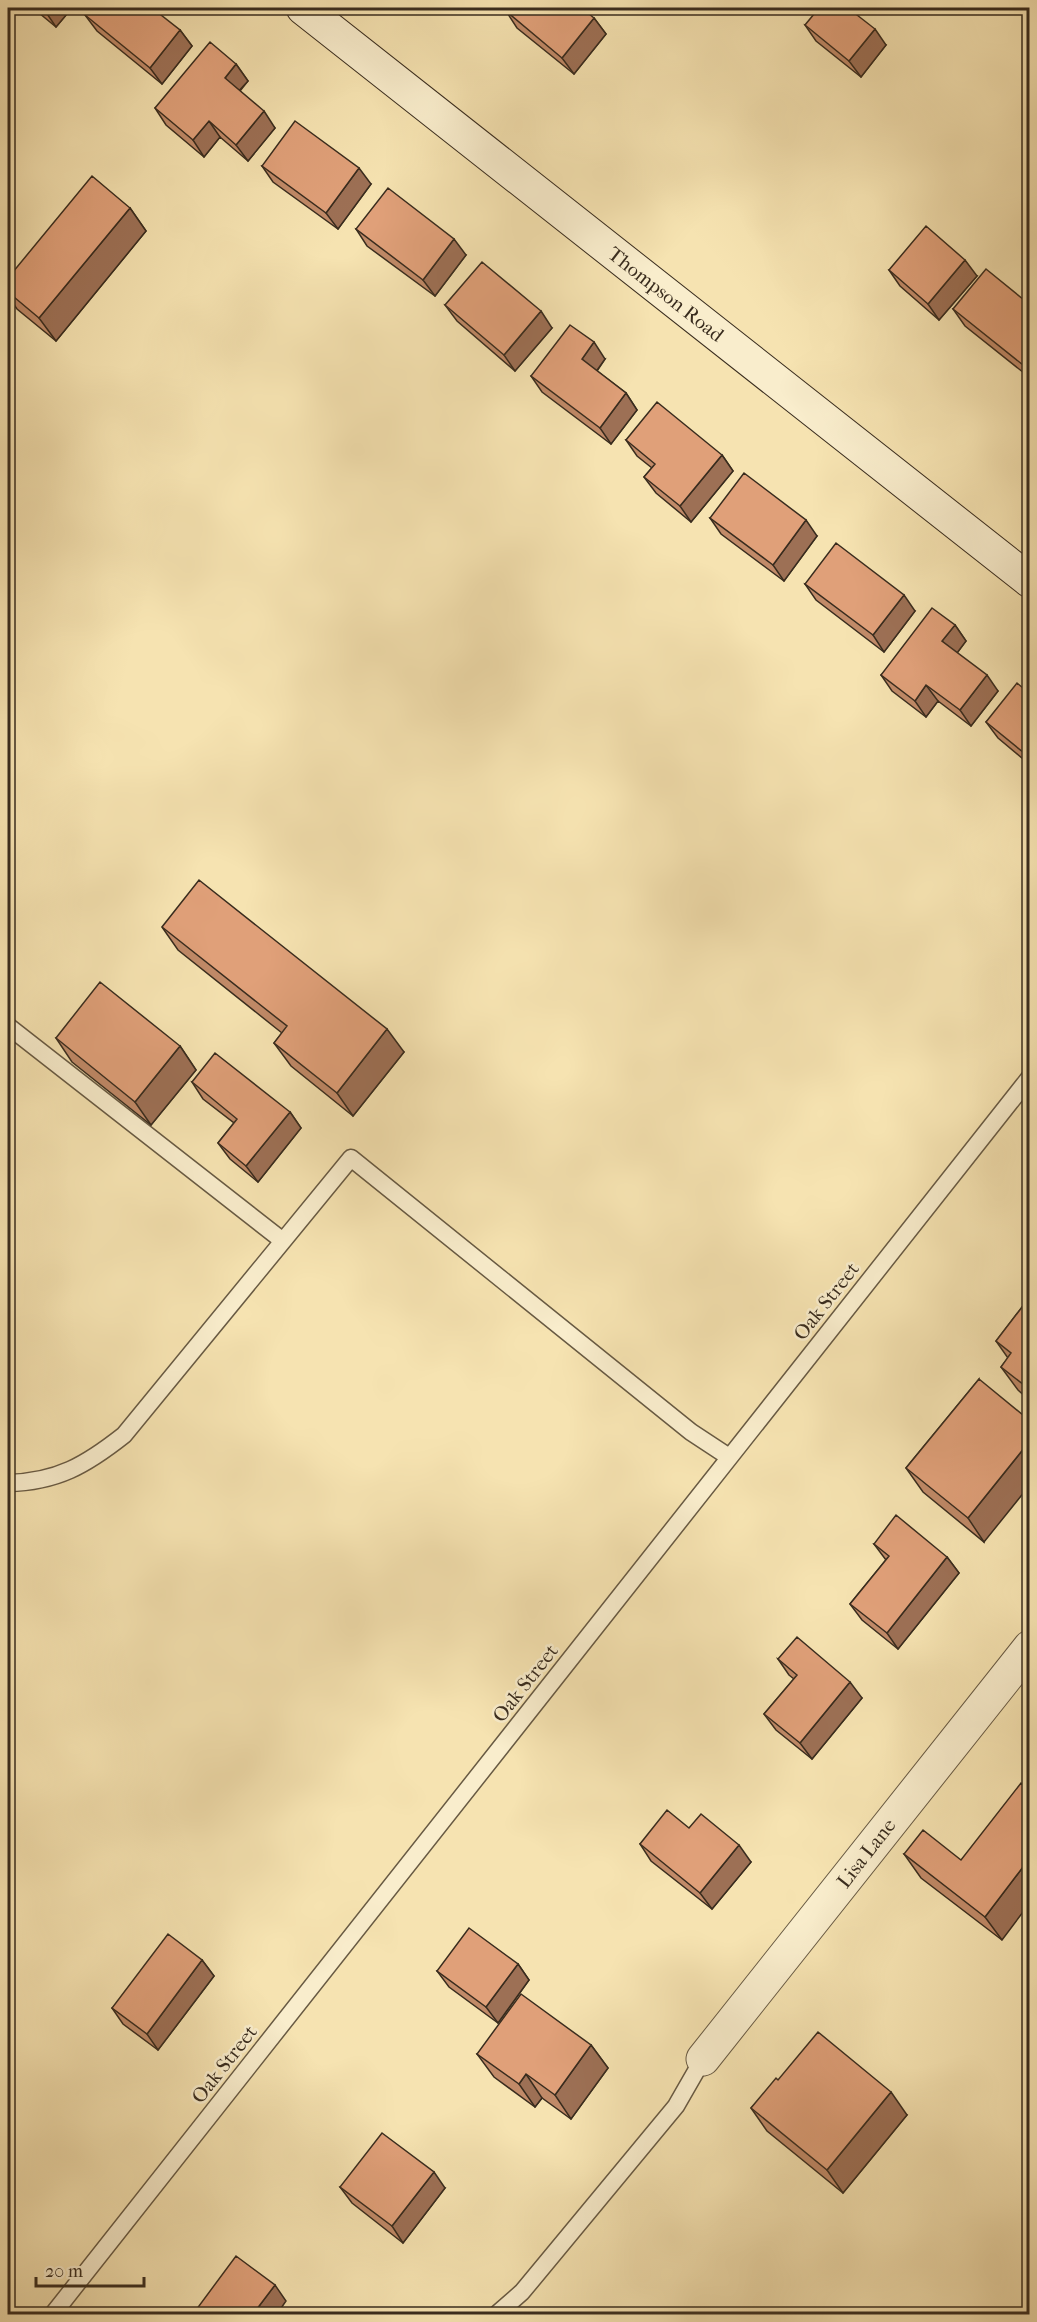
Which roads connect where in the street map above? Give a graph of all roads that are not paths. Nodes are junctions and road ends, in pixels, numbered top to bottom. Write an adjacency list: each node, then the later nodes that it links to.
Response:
1 (303, 8): 2 (street, Thompson Road)
2 (1029, 581)
3 (8, 1026): 5 (lane)
4 (1029, 1077): 6 (lane, Oak Street)
5 (282, 1241): 6 (lane); 7 (lane)
6 (729, 1457): 10 (lane, Oak Street)
7 (8, 1483)
8 (1029, 1647): 9 (street, Lisa Lane)
9 (703, 2060): 11 (lane)
10 (53, 2314)
11 (497, 2314)

